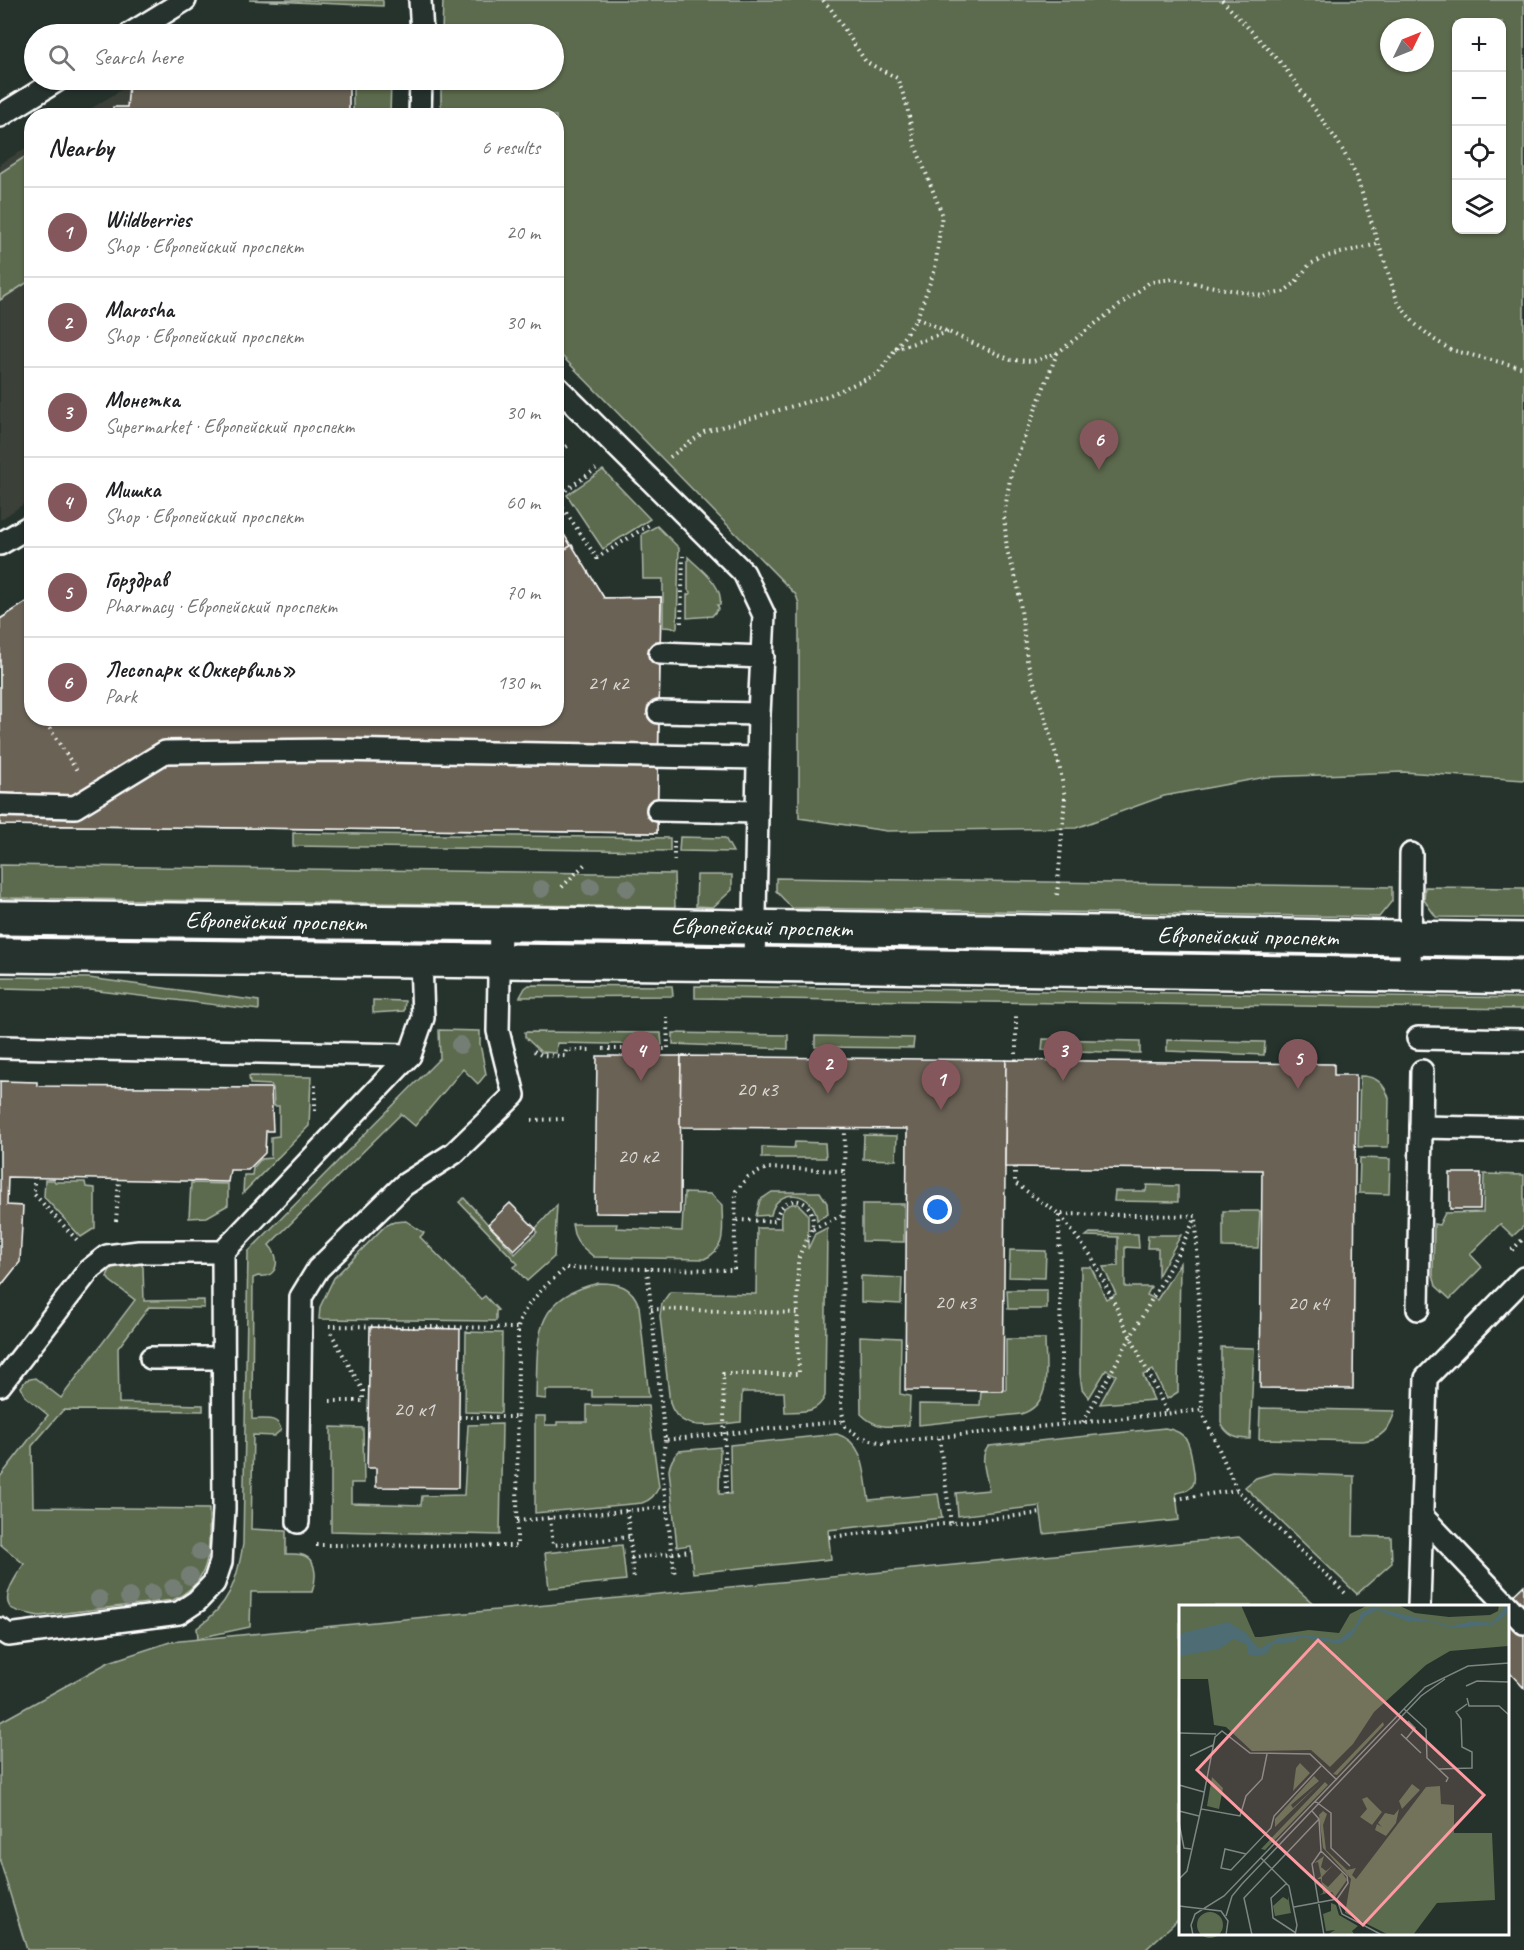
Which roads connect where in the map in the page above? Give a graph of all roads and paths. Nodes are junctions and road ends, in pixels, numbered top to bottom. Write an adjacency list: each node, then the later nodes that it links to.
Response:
1 (185, 0): 5 (lane)
2 (420, 0): 6 (lane)
3 (823, 0): 12 (path)
4 (1222, 0): 11 (path)
5 (146, 24)
6 (421, 24)
7 (42, 90): 10 (lane)
8 (421, 90): 9 (lane)
9 (420, 108)
10 (0, 116)
11 (1378, 244): 15 (path); 16 (path)
12 (917, 318): 13 (path); 14 (path)
13 (948, 332): 14 (path); 15 (path)
14 (895, 349): 20 (path)
15 (1057, 352): 42 (path)
16 (1524, 368)
17 (564, 394): 30 (lane)
18 (579, 438): 19 (path)
19 (564, 448)
20 (671, 456)
21 (604, 463): 22 (path)
22 (564, 491)
23 (564, 509): 24 (path)
24 (658, 519)
25 (24, 530): 26 (lane)
26 (0, 544)
27 (683, 545): 28 (path)
28 (681, 624)
29 (660, 653): 30 (lane)
30 (763, 657): 32 (lane)
31 (659, 712): 32 (lane)
32 (759, 714): 34 (lane)
33 (48, 726): 35 (path)
34 (758, 758): 35 (lane); 38 (lane)
35 (93, 796): 36 (lane)
36 (0, 805)
37 (658, 810): 38 (lane)
38 (757, 812): 45 (lane)
39 (674, 836): 41 (path)
40 (1411, 854): 46 (lane)
41 (674, 861)
42 (1059, 873)
43 (0, 918): 44 (street, Европейский проспект)
44 (500, 924): 45 (street, Европейский проспект); 50 (lane)
45 (755, 927): 46 (street, Европейский проспект); 51 (lane)
46 (1410, 939): 47 (street, Европейский проспект); 52 (lane)
47 (1524, 940)
48 (0, 955): 49 (street, Европейский проспект)
49 (421, 960): 50 (street, Европейский проспект); 61 (lane)
50 (499, 961): 51 (street, Европейский проспект); 114 (lane)
51 (754, 964): 52 (street, Европейский проспект)
52 (1410, 975): 53 (street, Европейский проспект)
53 (1524, 977)
54 (1016, 1016): 63 (path)
55 (667, 1017): 60 (path)
56 (1418, 1038): 57 (lane)
57 (1524, 1040)
58 (0, 1047): 61 (lane)
59 (590, 1050): 62 (path)
60 (603, 1050)
61 (410, 1055): 83 (lane)
62 (565, 1056)
63 (1016, 1060)
64 (1422, 1071): 69 (lane)
65 (315, 1081): 66 (path)
66 (315, 1116)
67 (566, 1119): 68 (path)
68 (522, 1120)
69 (1421, 1127): 71 (lane); 87 (lane)
70 (845, 1129): 73 (path)
71 (1524, 1129)
72 (1015, 1167): 77 (path)
73 (844, 1171): 76 (path); 79 (path)
74 (34, 1177): 82 (path)
75 (119, 1179): 80 (path)
76 (844, 1214): 81 (path); 99 (path)
77 (1059, 1214): 78 (path); 90 (path); 101 (path)
78 (1196, 1216): 90 (path); 95 (path)
79 (735, 1220): 81 (path); 84 (path)
80 (116, 1221)
81 (813, 1229): 88 (path)
82 (80, 1244)
83 (223, 1252): 92 (lane); 93 (lane)
84 (647, 1269): 86 (path); 89 (path)
85 (1524, 1278): 111 (lane)
86 (651, 1309): 88 (path); 104 (path)
87 (1418, 1309)
88 (797, 1313): 102 (path)
89 (518, 1328): 94 (path); 98 (path)
90 (1131, 1337): 96 (path); 100 (path)
91 (151, 1358): 92 (lane)
92 (223, 1358): 129 (lane)
93 (0, 1385)
94 (324, 1401)
95 (1202, 1410): 96 (path); 105 (path)
96 (1168, 1414): 100 (path)
97 (459, 1417): 98 (path)
98 (518, 1417): 113 (path)
99 (844, 1421): 102 (path); 103 (path)
100 (1082, 1423): 101 (path)
101 (1062, 1424): 103 (path)
102 (723, 1432): 104 (path); 106 (path)
103 (939, 1437): 115 (path)
104 (665, 1440): 108 (path)
105 (1237, 1490): 107 (path); 124 (path)
106 (726, 1494)
107 (1176, 1499)
108 (667, 1507): 109 (path); 120 (path)
109 (627, 1510): 112 (path); 116 (path)
110 (1042, 1513): 115 (path)
111 (1422, 1516): 125 (lane); 126 (lane)
112 (550, 1518): 113 (path); 116 (path)
113 (517, 1521): 118 (path)
114 (298, 1522)
115 (951, 1523): 117 (path)
116 (629, 1537): 121 (path)
117 (829, 1537)
118 (306, 1545)
119 (691, 1551): 120 (path)
120 (672, 1553): 121 (path); 122 (path)
121 (631, 1558): 123 (path)
122 (675, 1577)
123 (634, 1580)
124 (1345, 1593)
125 (1419, 1605)
126 (1507, 1605)
127 (1509, 1607): 128 (lane)
128 (1524, 1623)
129 (2, 1636)

